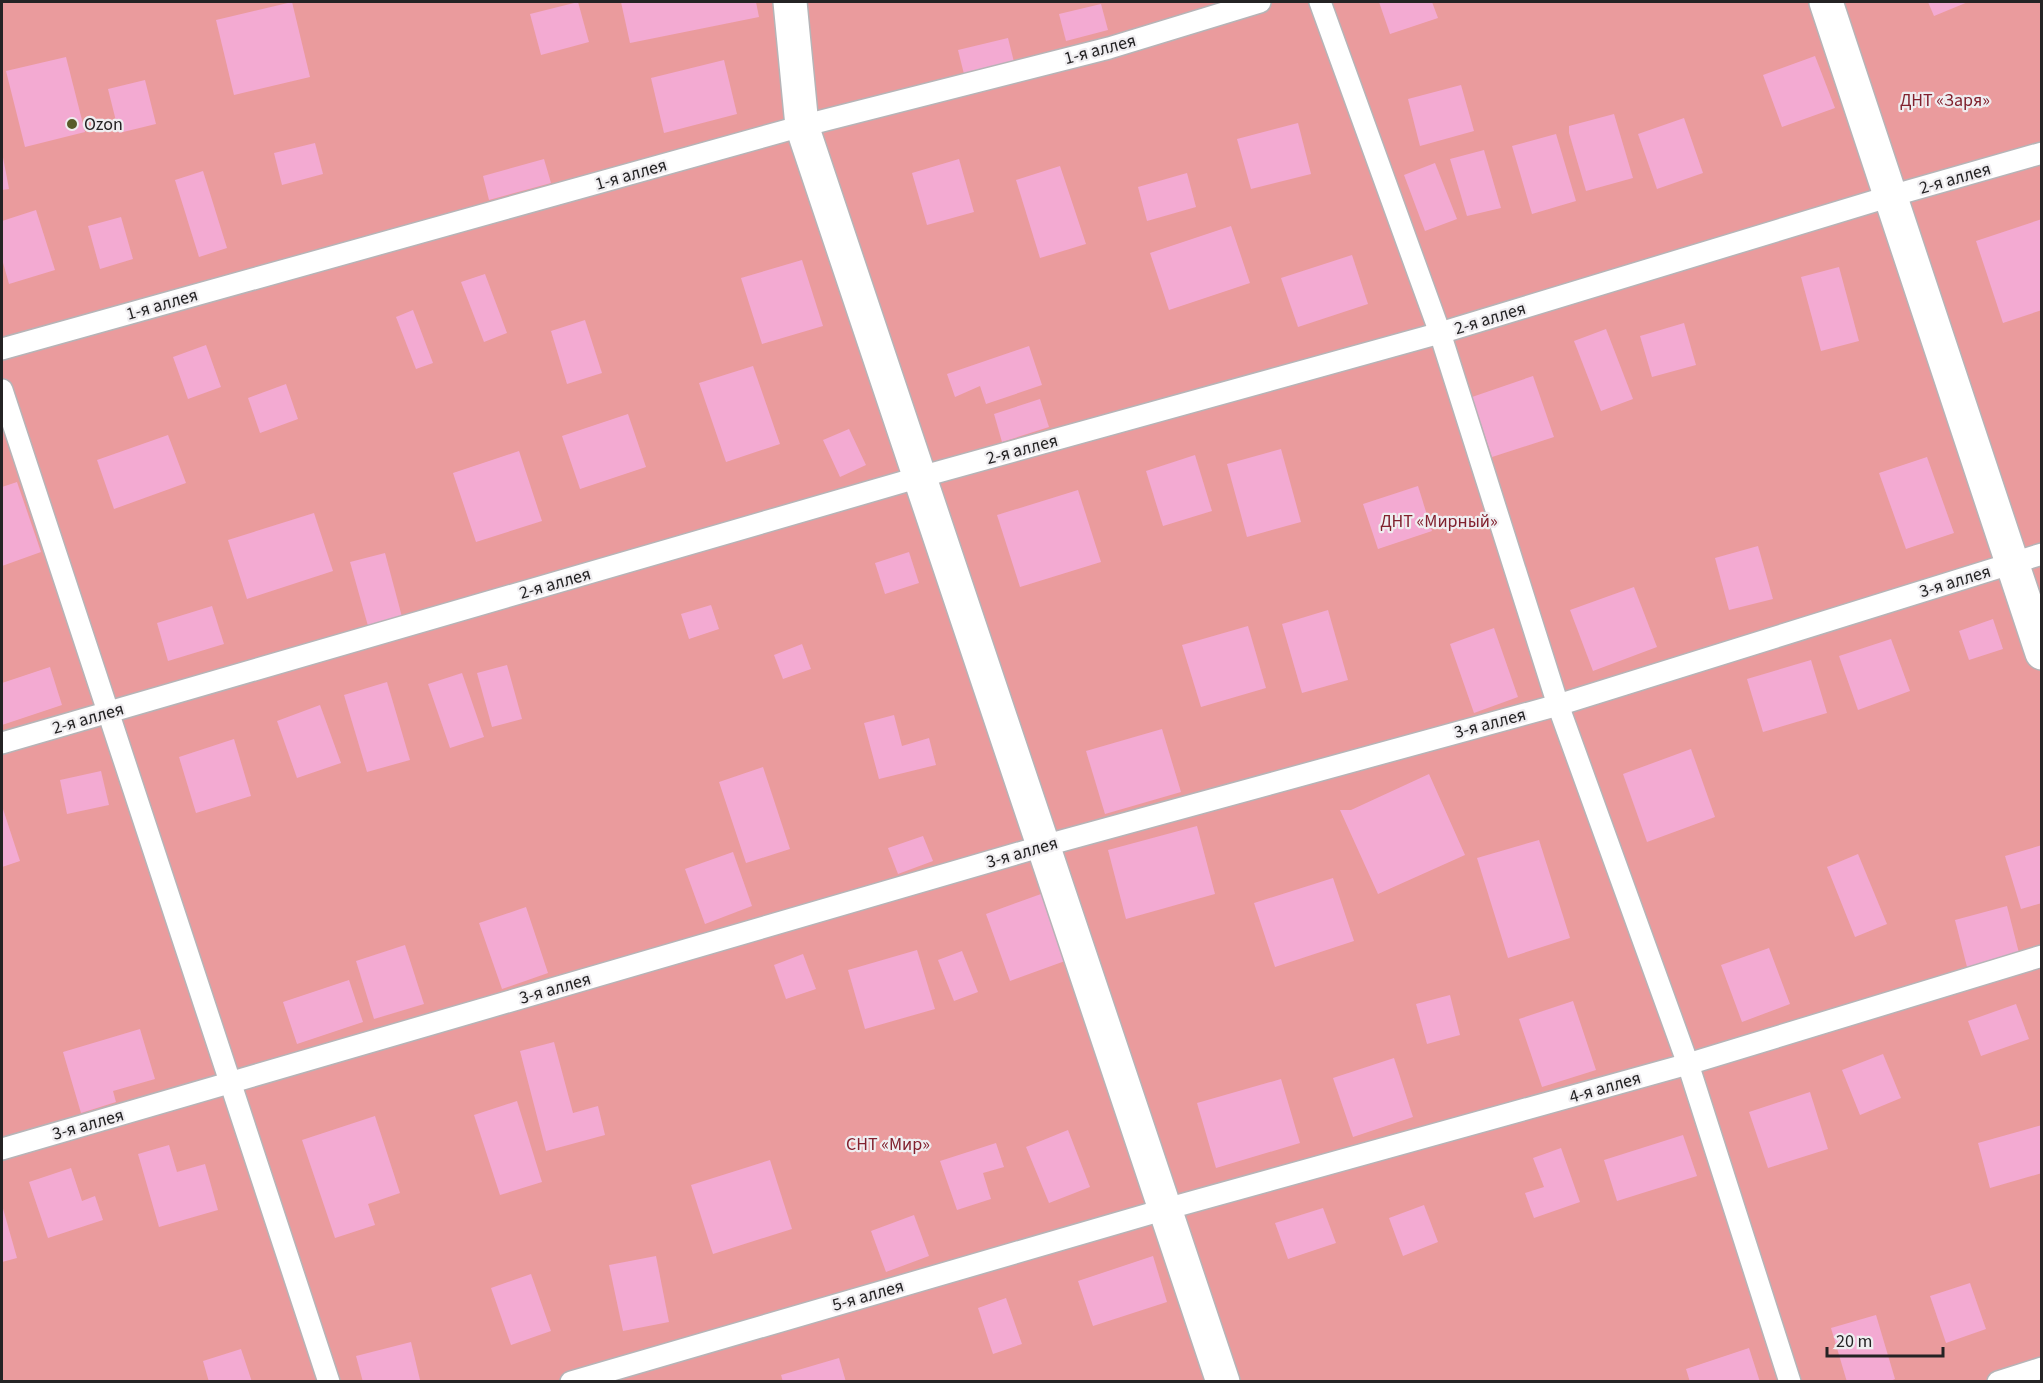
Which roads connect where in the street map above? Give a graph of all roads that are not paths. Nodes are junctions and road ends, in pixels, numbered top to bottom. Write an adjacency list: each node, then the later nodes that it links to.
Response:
1 (789, 2): 5 (street)
2 (1260, 2): 5 (lane, 1-я аллея)
3 (1320, 2): 8 (lane)
4 (1826, 2): 7 (street)
5 (802, 126): 9 (lane, 1-я аллея); 11 (street)
6 (2042, 153): 7 (lane, 2-я аллея)
7 (1891, 196): 8 (lane, 2-я аллея); 12 (street)
8 (1440, 333): 11 (lane, 2-я аллея); 14 (lane)
9 (2, 349)
10 (2, 390): 15 (lane)
11 (920, 477): 15 (lane, 2-я аллея); 17 (street)
12 (2027, 559): 13 (street); 14 (lane, 3-я аллея)
13 (2042, 653)
14 (1558, 705): 17 (lane, 3-я аллея); 19 (lane)
15 (108, 712): 16 (lane, 2-я аллея); 20 (lane)
16 (2, 743)
17 (1043, 846): 20 (lane, 3-я аллея); 22 (street)
18 (2042, 956): 19 (lane, 4-я аллея)
19 (1688, 1064): 22 (lane, 4-я аллея); 27 (lane)
20 (231, 1083): 21 (lane, 3-я аллея); 24 (lane)
21 (2, 1149)
22 (1166, 1209): 25 (lane, 5-я аллея); 26 (street)
23 (2042, 1368): 28 (lane)
24 (329, 1382)
25 (571, 1382)
26 (1224, 1382)
27 (1790, 1382)
28 (1998, 1382)

